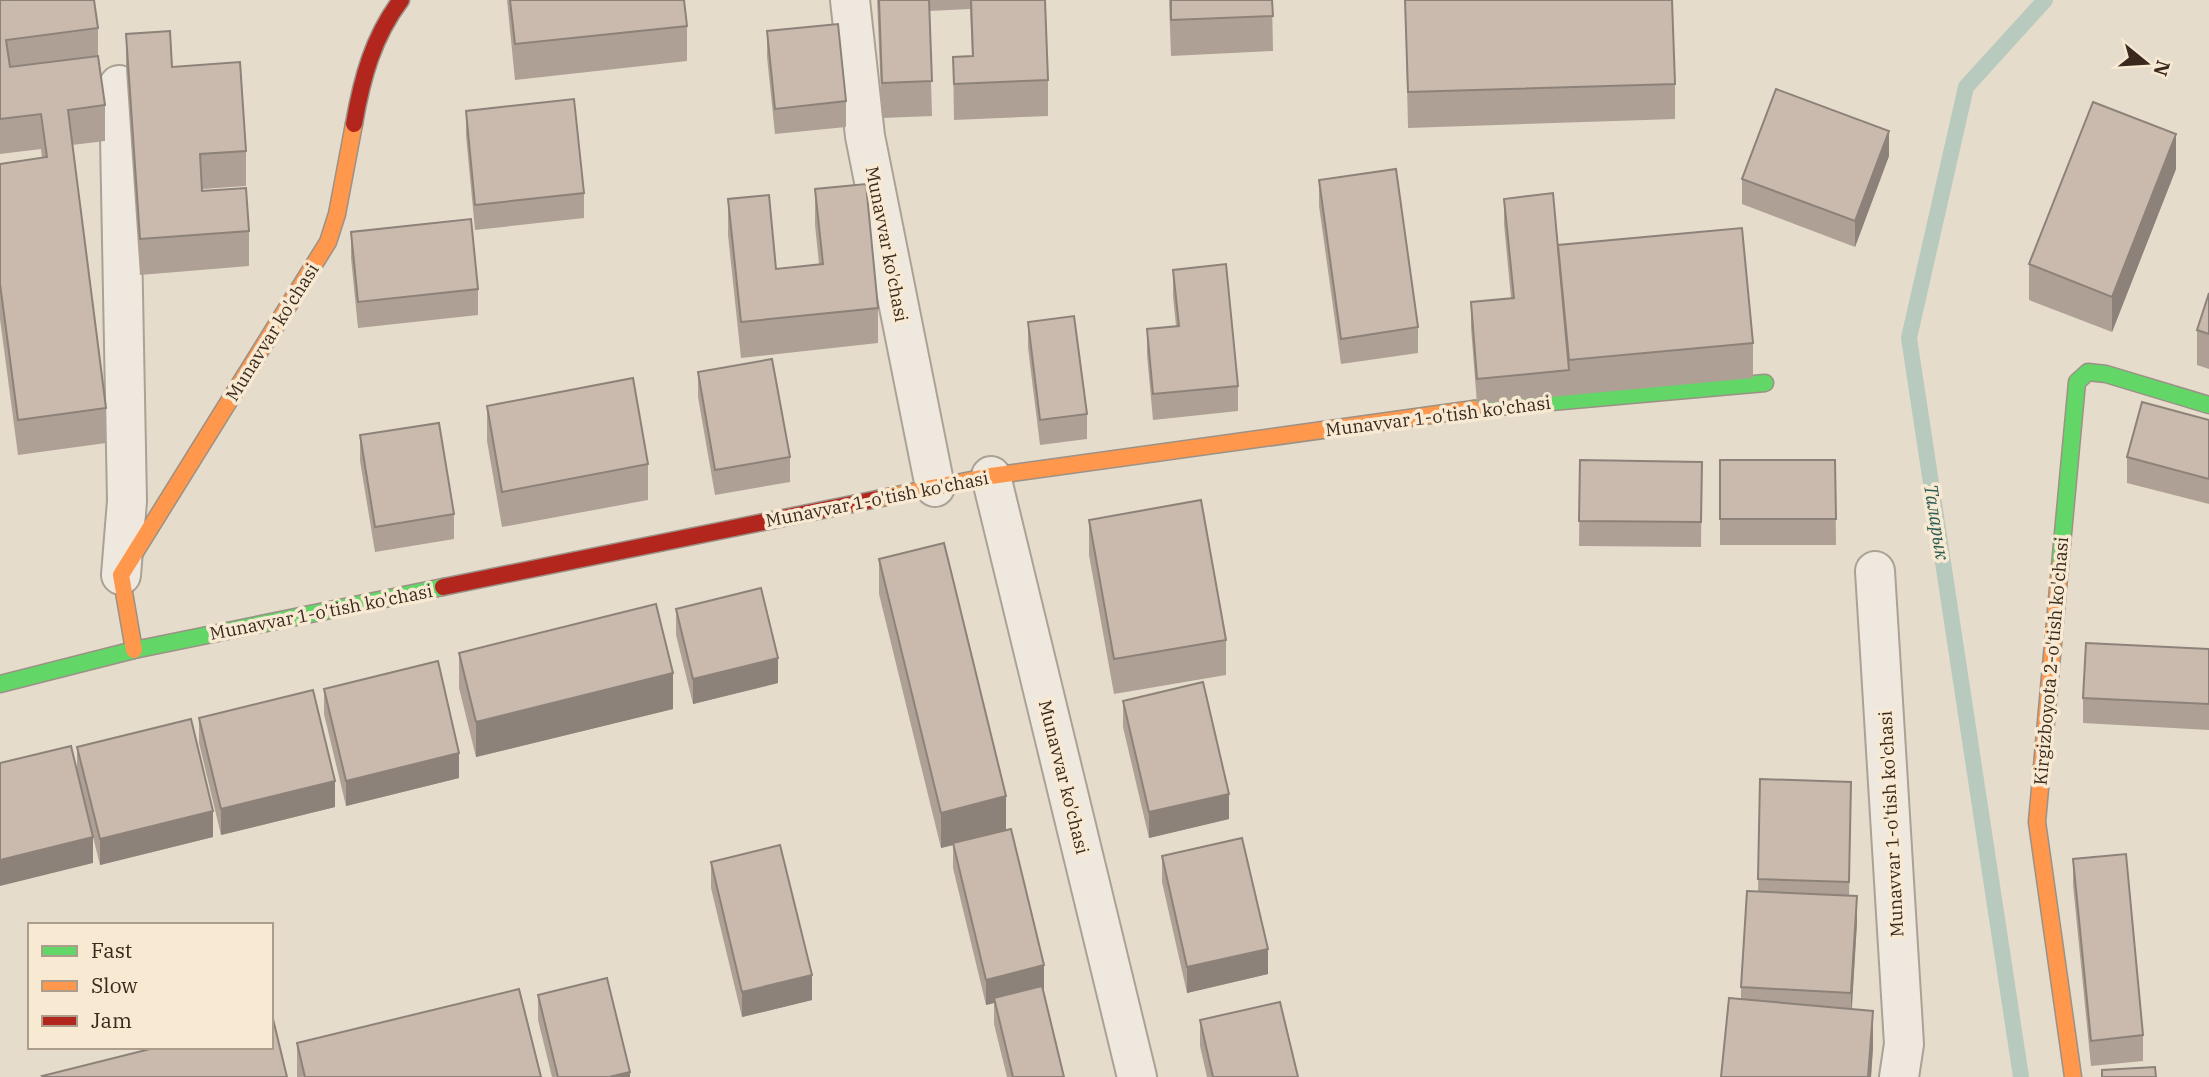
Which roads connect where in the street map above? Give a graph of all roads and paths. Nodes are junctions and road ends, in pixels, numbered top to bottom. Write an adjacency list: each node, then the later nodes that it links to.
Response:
1 (401, 0): 9 (street, Munavvar ko'chasi)
2 (850, 0): 7 (street, Munavvar ko'chasi)
3 (119, 85): 9 (street)
4 (1765, 383): 6 (street, Munavvar 1-o'tish ko'chasi)
5 (2209, 405): 14 (street, Kirgizboyota 2-o'tish ko'chasi)
6 (992, 476): 7 (street, Munavvar 1-o'tish ko'chasi); 12 (street, Munavvar ko'chasi)
7 (935, 487): 10 (street, Munavvar 1-o'tish ko'chasi)
8 (1875, 571): 13 (street, Munavvar 1-o'tish ko'chasi)
9 (121, 575): 10 (street)
10 (134, 650): 11 (street, Munavvar 1-o'tish ko'chasi)
11 (0, 684)
12 (1137, 1077)
13 (1899, 1077)
14 (2073, 1077)

